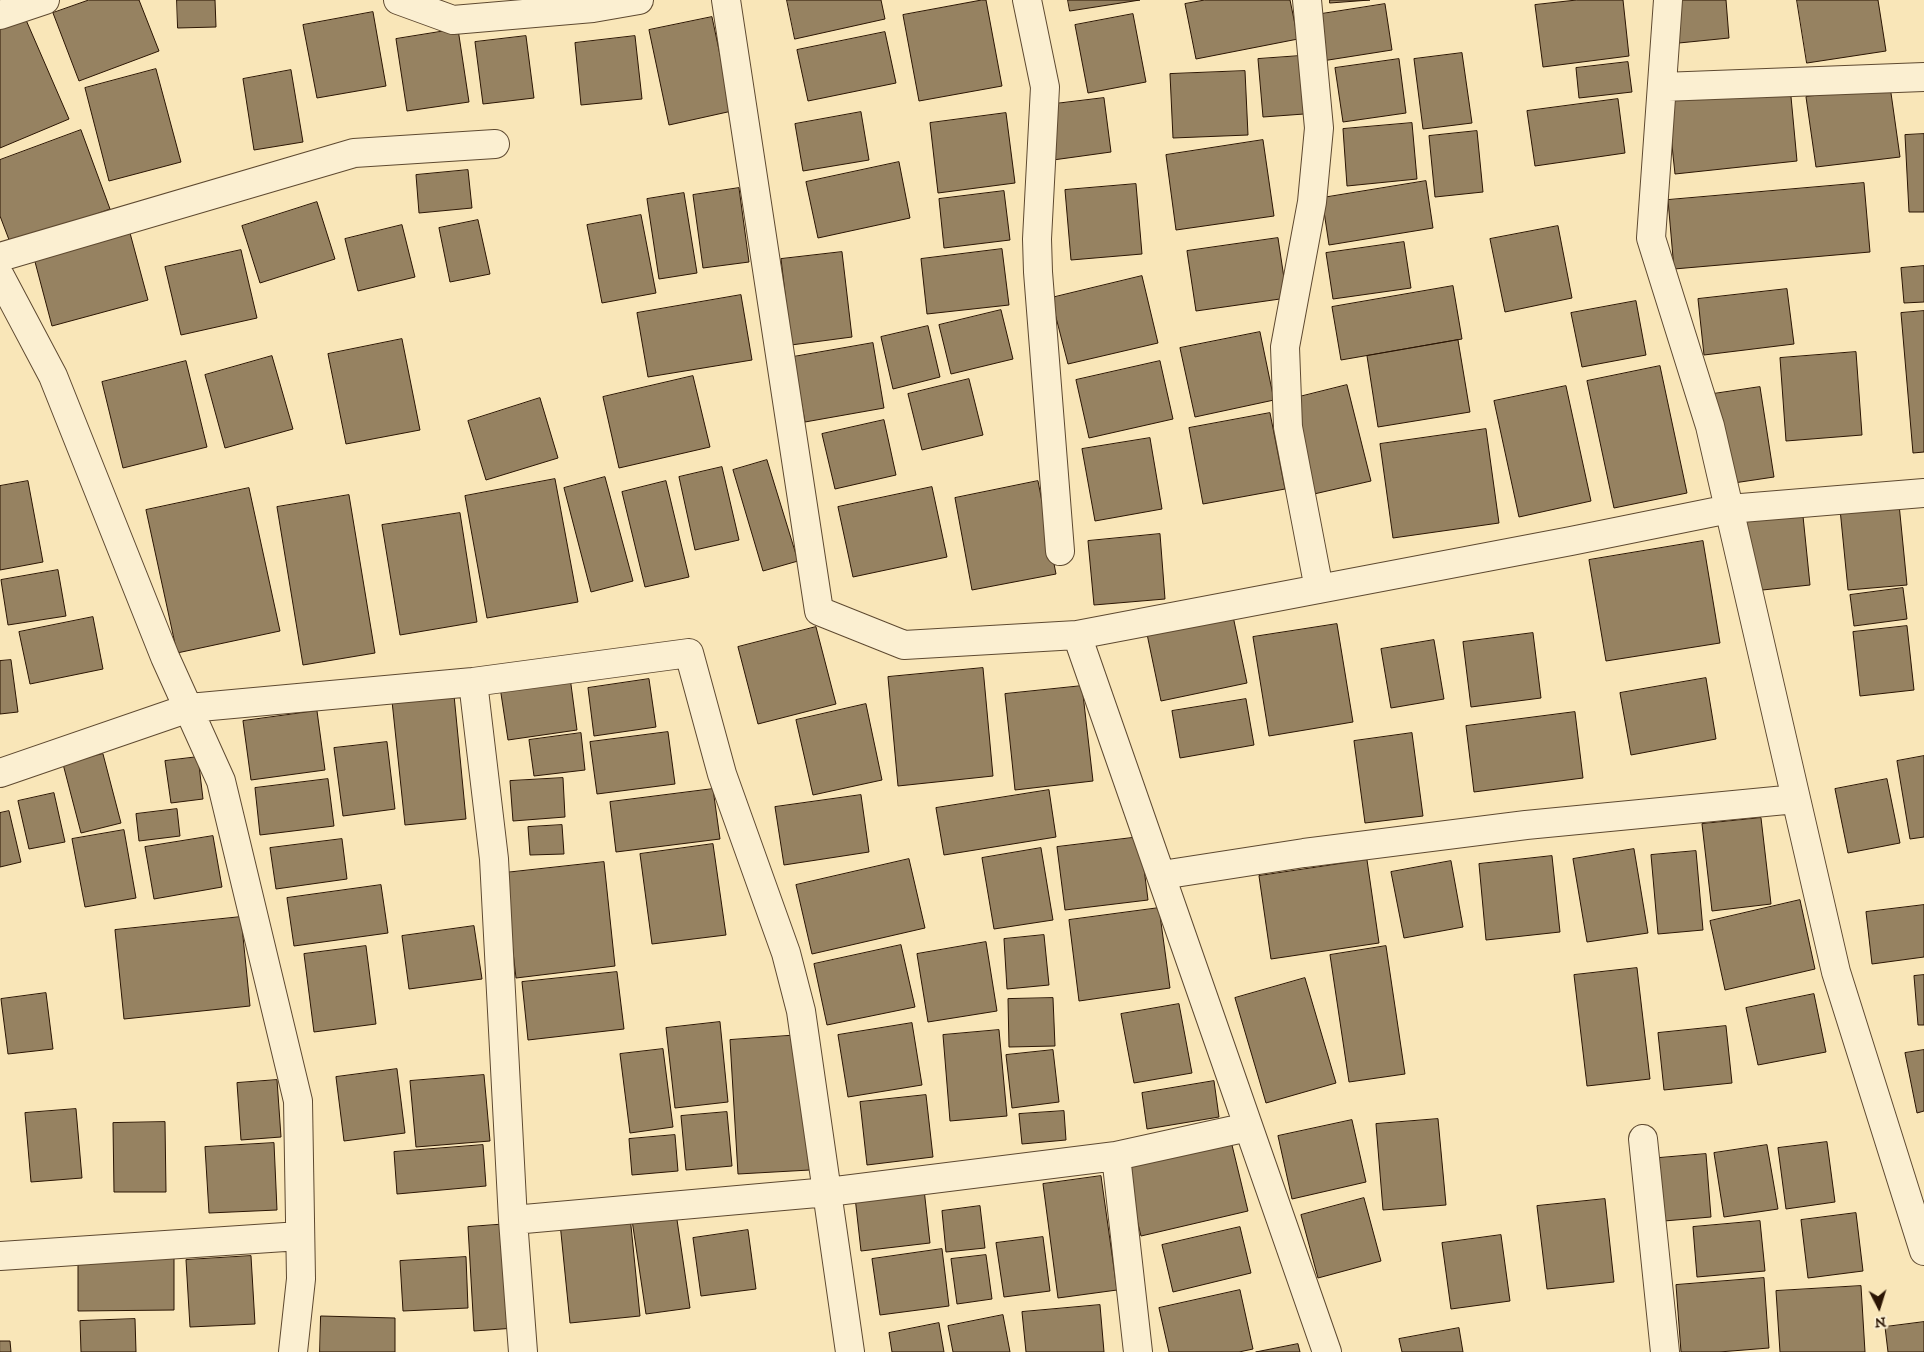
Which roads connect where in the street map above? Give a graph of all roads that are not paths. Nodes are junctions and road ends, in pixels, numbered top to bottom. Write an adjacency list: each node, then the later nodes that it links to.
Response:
1 (45, 0): 8 (street)
2 (398, 0): 3 (street)
3 (639, 0)
4 (726, 0): 18 (street)
5 (1027, 0): 16 (street)
6 (1307, 0): 17 (street)
7 (1668, 0): 10 (street)
8 (0, 15)
9 (1924, 77): 10 (street)
10 (1662, 87): 15 (street)
11 (495, 144): 12 (street)
12 (0, 257)
13 (0, 276): 20 (street)
14 (1924, 493): 15 (street)
15 (1729, 509): 17 (street); 22 (street)
16 (1060, 551)
17 (1319, 589): 18 (street)
18 (1077, 635): 23 (street)
19 (473, 682): 20 (street); 27 (street); 28 (street)
20 (189, 708): 21 (street); 29 (street)
21 (0, 773)
22 (1796, 799): 23 (street); 30 (street)
23 (1162, 875): 24 (street)
24 (1248, 1127): 26 (street); 36 (street)
25 (1643, 1139): 37 (street)
26 (1116, 1156): 27 (street); 35 (street)
27 (828, 1192): 28 (street); 34 (street)
28 (513, 1220): 33 (street)
29 (300, 1236): 31 (street); 32 (street)
30 (1924, 1251)
31 (0, 1256)
32 (292, 1352)
33 (523, 1352)
34 (850, 1352)
35 (1138, 1352)
36 (1327, 1352)
37 (1665, 1352)

